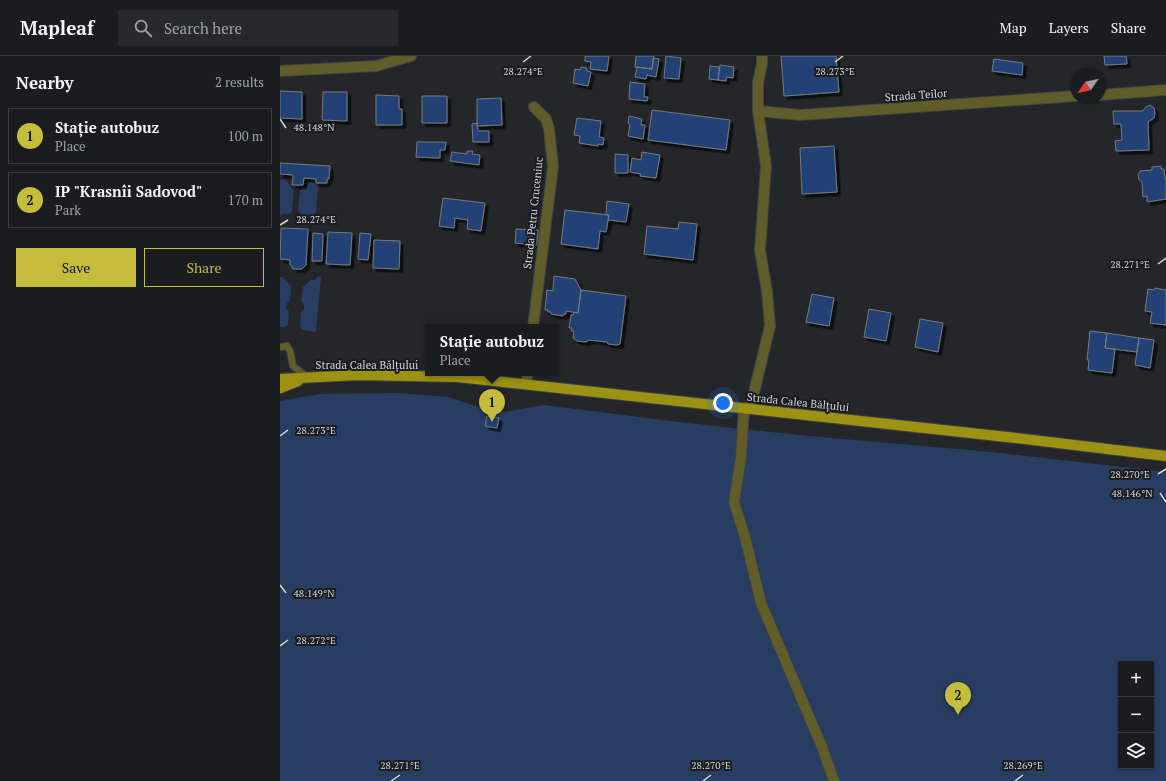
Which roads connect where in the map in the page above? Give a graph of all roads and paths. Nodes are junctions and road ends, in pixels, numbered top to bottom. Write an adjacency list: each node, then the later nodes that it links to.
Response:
1 (411, 56): 3 (street)
2 (762, 56): 8 (street)
3 (280, 71)
4 (1166, 90): 5 (street)
5 (1106, 95)
6 (1070, 96): 8 (street, Strada Teilor)
7 (534, 107): 9 (street, Strada Petru Cruceniuc)
8 (758, 111): 16 (street)
9 (532, 324)
10 (280, 347): 12 (lane)
11 (527, 376): 14 (street)
12 (307, 377): 13 (main road, Strada Calea Bălțului); 14 (main road, Strada Calea Bălțului); 15 (main road)
13 (280, 379)
14 (526, 384): 16 (main road, Strada Calea Bălțului)
15 (280, 388)
16 (747, 409): 17 (main road, Strada Calea Bălțului); 18 (street)
17 (1166, 456)
18 (834, 781)

